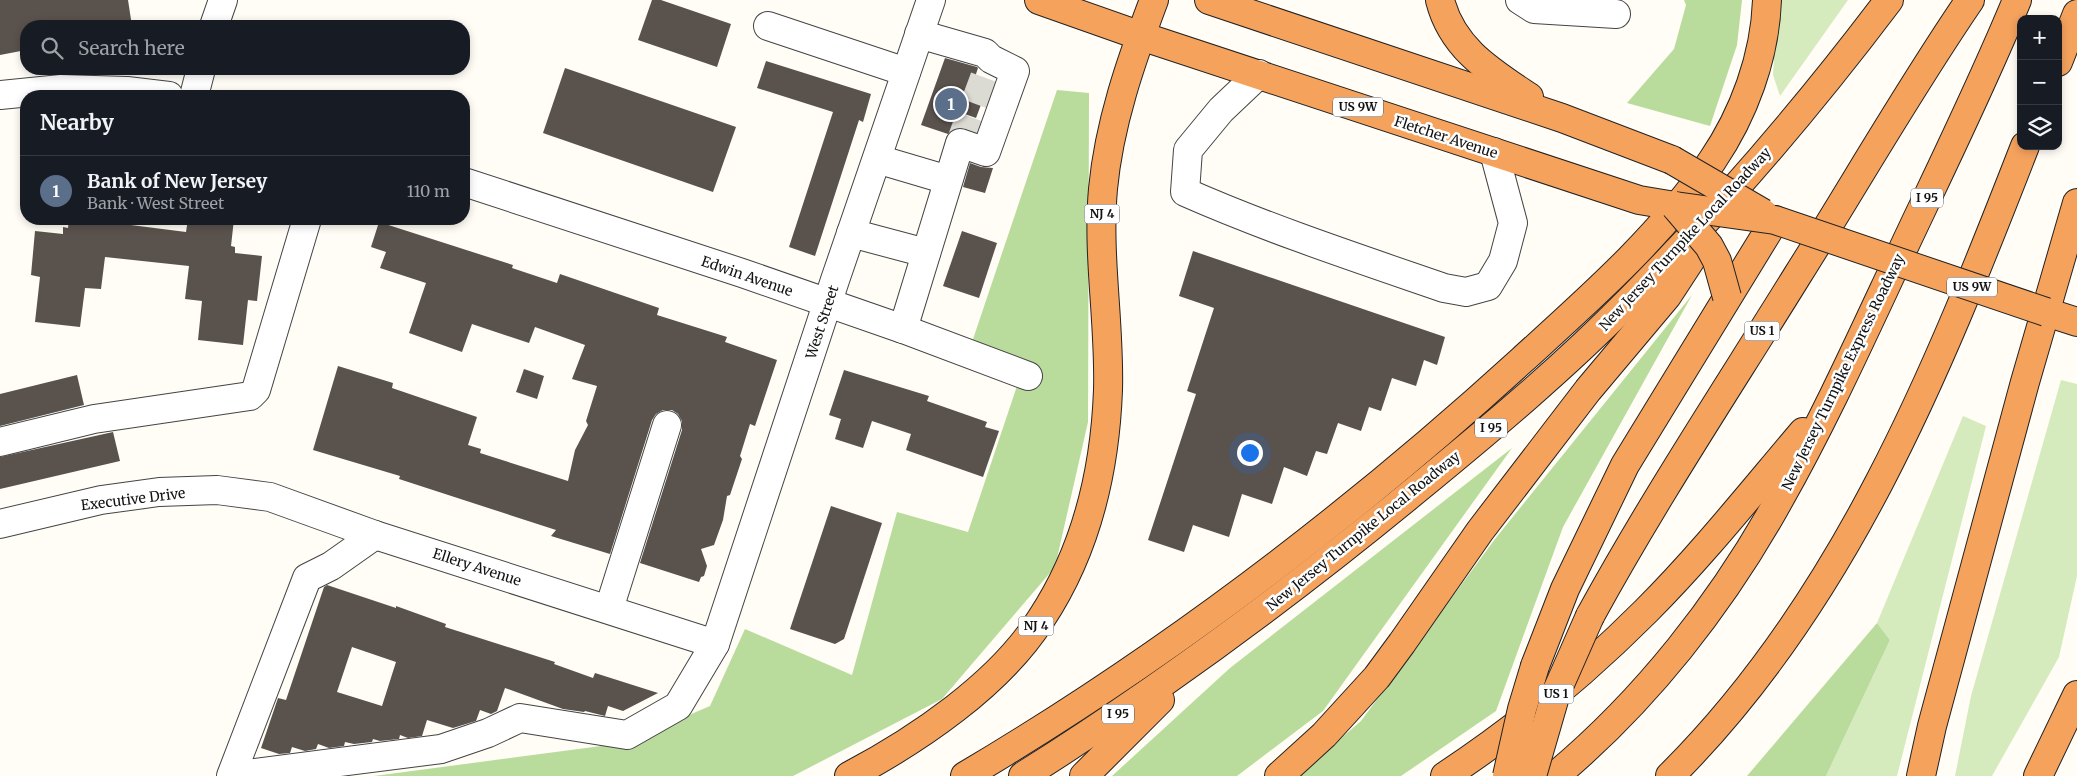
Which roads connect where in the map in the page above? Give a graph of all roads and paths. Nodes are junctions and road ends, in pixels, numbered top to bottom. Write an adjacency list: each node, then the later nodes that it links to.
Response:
1 (223, 0): 15 (street)
2 (931, 0): 17 (street, West Street)
3 (1039, 0): 18 (highway, Fletcher Avenue / US 9W)
4 (1154, 0): 18 (highway, NJ 4)
5 (1209, 0): 27 (highway, Fletcher Avenue / US 9W)
6 (1440, 0): 27 (highway)
7 (1520, 0): 13 (street)
8 (1767, 0): 57 (highway)
9 (1889, 0): 31 (highway, New Jersey Turnpike Local Roadway / I 95)
10 (1956, 0): 19 (highway, US 1)
11 (1970, 0): 19 (highway, US 1)
12 (2017, 0): 46 (highway, New Jersey Turnpike Express Roadway / I 95)
13 (1616, 14)
14 (2077, 14): 20 (highway)
15 (216, 20)
16 (768, 26): 21 (street)
17 (919, 34): 21 (street, West Street); 32 (street)
18 (1141, 36): 22 (highway, Fletcher Avenue / US 9W); 56 (highway, NJ 4)
19 (1937, 49): 63 (highway, US 1, bridge)
20 (2059, 60)
21 (906, 72): 30 (street, West Street)
22 (1259, 74): 29 (highway, Fletcher Avenue / US 9W); 29 (street)
23 (199, 75): 24 (street)
24 (195, 90)
25 (20, 93): 26 (street)
26 (0, 95)
27 (1562, 118): 36 (highway, Fletcher Avenue / US 9W, bridge)
28 (2023, 150): 65 (highway)
29 (1494, 152): 35 (highway, Fletcher Avenue / US 9W)
30 (877, 159): 32 (street); 38 (street, West Street)
31 (1745, 177): 39 (highway); 54 (highway, New Jersey Turnpike Local Roadway / I 95)
32 (948, 180): 40 (street)
33 (470, 184): 42 (street, Edwin Avenue)
34 (2077, 204): 66 (highway)
35 (1675, 206): 36 (highway, Fletcher Avenue / US 9W, bridge); 39 (highway, bridge)
36 (1775, 220): 41 (highway); 43 (highway, Fletcher Avenue / US 9W, bridge)
37 (305, 225): 48 (street)
38 (852, 233): 40 (street); 42 (street, West Street)
39 (1704, 240): 41 (highway, bridge); 60 (highway)
40 (926, 254): 44 (street)
41 (1727, 297): 62 (highway, bridge)
42 (827, 304): 44 (street, Edwin Avenue); 53 (street, West Street)
43 (2077, 322)
44 (903, 330): 45 (street, Edwin Avenue)
45 (1028, 376)
46 (1835, 394): 61 (highway); 64 (highway, New Jersey Turnpike Express Roadway / I 95)
47 (667, 425): 52 (street)
48 (0, 442)
49 (238, 493): 50 (street, Executive Drive); 51 (street, Ellery Avenue)
50 (0, 524)
51 (375, 534): 52 (street, Ellery Avenue); 53 (street, West Street)
52 (608, 609): 53 (street, Ellery Avenue)
53 (715, 644)
54 (1210, 650): 58 (highway, New Jersey Turnpike Local Roadway / I 95); 59 (highway)
55 (2077, 696): 67 (highway)
56 (849, 776)
57 (965, 776)
58 (1023, 776)
59 (1084, 776)
60 (1279, 776)
61 (1445, 776)
62 (1506, 776)
63 (1532, 776)
64 (1555, 776)
65 (1670, 776)
66 (1921, 776)
67 (2038, 776)

